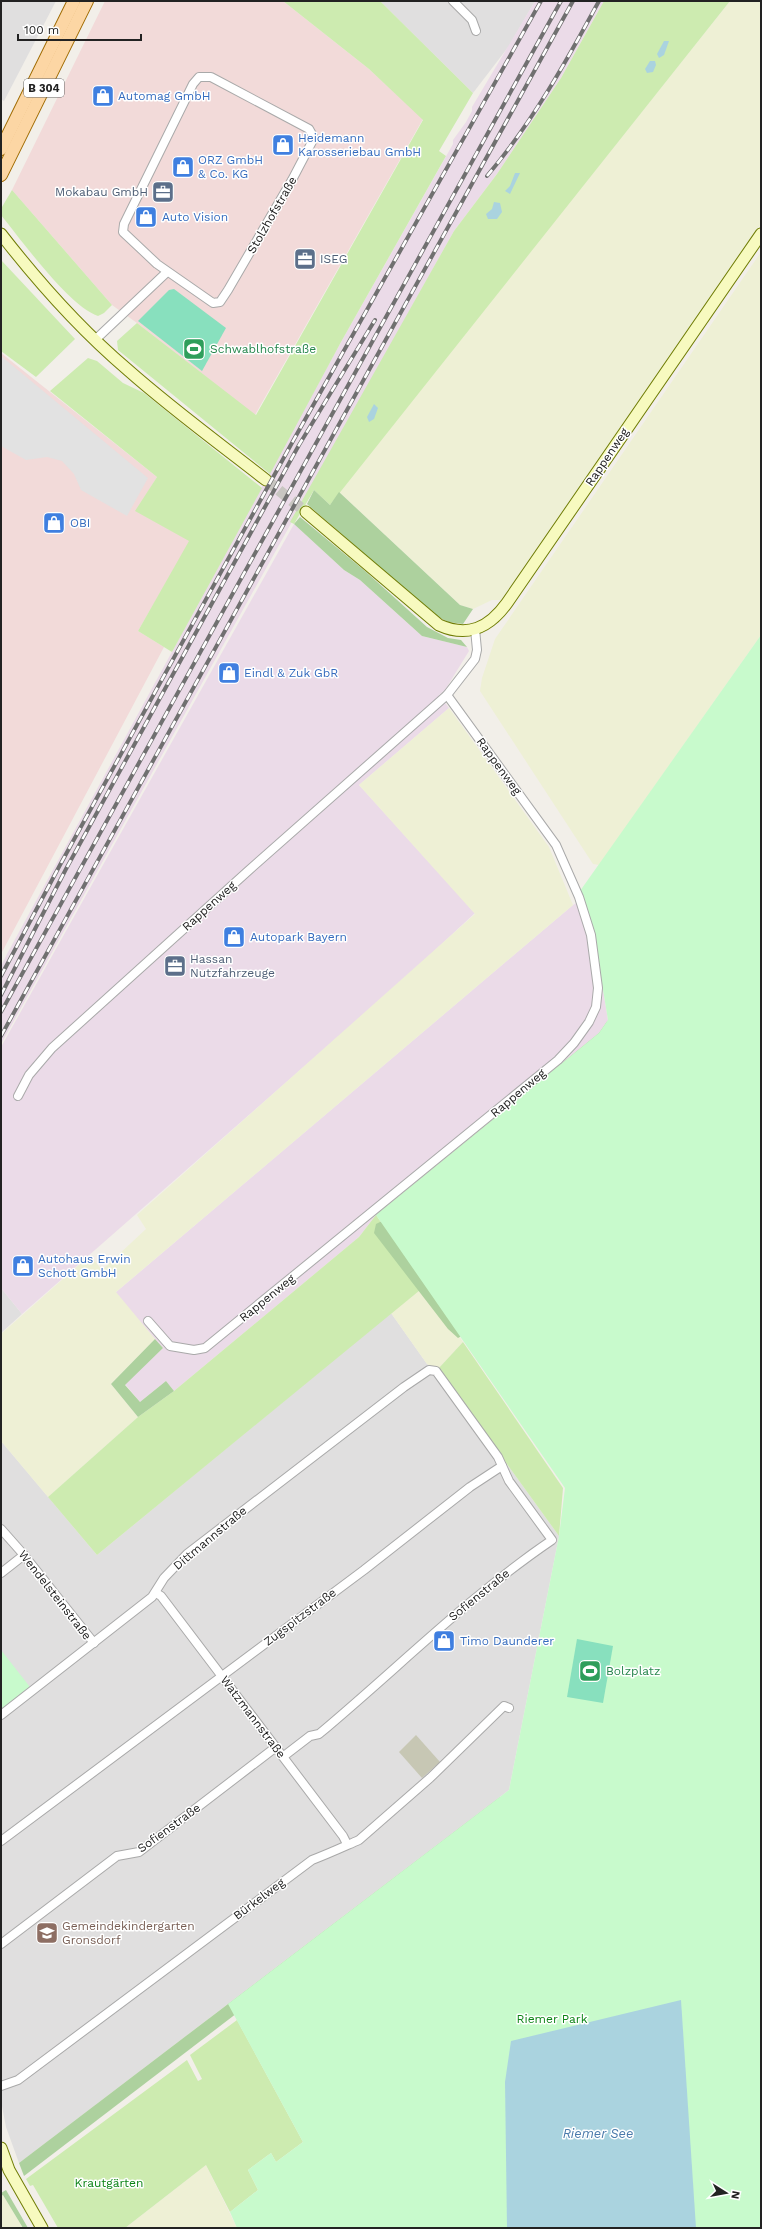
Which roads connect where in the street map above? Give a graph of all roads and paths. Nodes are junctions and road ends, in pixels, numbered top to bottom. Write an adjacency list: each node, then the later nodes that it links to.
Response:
1 (74, 1): 5 (main road, B 304)
2 (87, 1): 6 (main road, B 304)
3 (453, 1): 4 (street)
4 (476, 32)
5 (1, 150)
6 (1, 175)
7 (1, 234): 10 (street)
8 (761, 234): 15 (street, Rappenweg)
9 (1, 245): 10 (street)
10 (15, 252): 12 (street)
11 (167, 272): 11 (street, Stolzhofstraße); 12 (street)
12 (95, 340): 13 (street)
13 (266, 480)
14 (306, 512): 15 (street)
15 (475, 629): 16 (street, Rappenweg)
16 (447, 695): 17 (street, Rappenweg); 18 (street, Rappenweg)
17 (18, 1096)
18 (148, 1321)
19 (502, 1466): 23 (street, Dittmannstraße); 25 (street, Zugspitzstraße); 29 (street, Sofienstraße)
20 (1, 1529): 21 (street, Wendelsteinstraße)
21 (24, 1555): 22 (street); 24 (street, Wendelsteinstraße)
22 (1, 1574)
23 (156, 1593): 24 (street, Dittmannstraße); 25 (street, Watzmannstraße)
24 (94, 1643): 27 (street, Dittmannstraße)
25 (222, 1676): 28 (street, Watzmannstraße); 30 (street, Zugspitzstraße)
26 (509, 1708): 31 (street, Bürkelweg)
27 (1, 1715)
28 (276, 1747): 29 (street, Watzmannstraße); 32 (street, Sofienstraße)
29 (284, 1756): 31 (street, Watzmannstraße)
30 (1, 1841)
31 (347, 1844): 33 (street, Bürkelweg)
32 (1, 1944)
33 (1, 2086)
34 (1, 2148): 35 (street)
35 (42, 2228)

